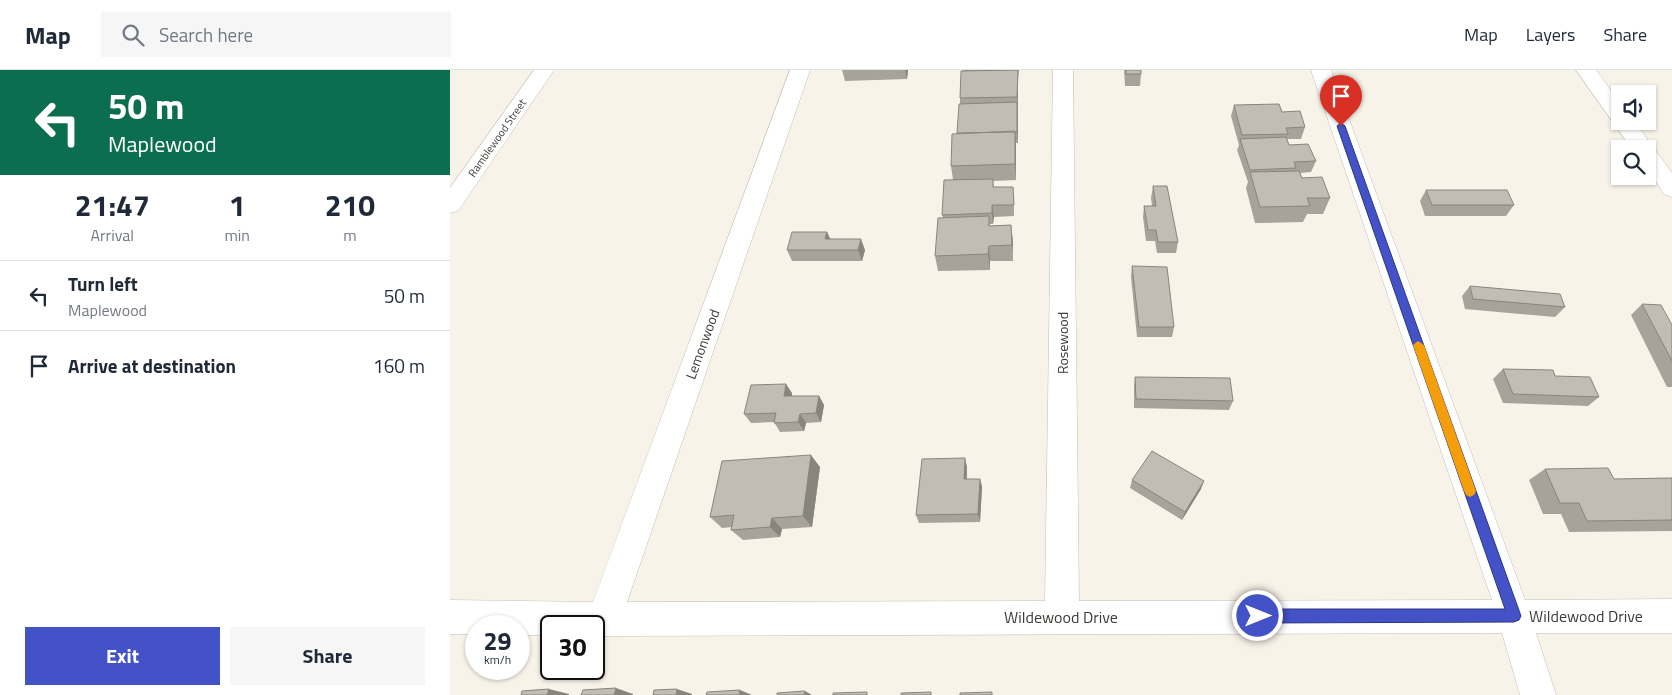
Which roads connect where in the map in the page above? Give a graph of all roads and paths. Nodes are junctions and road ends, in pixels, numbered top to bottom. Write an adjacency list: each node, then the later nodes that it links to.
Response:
1 (544, 70): 9 (street, Ramblewood Street)
2 (800, 70): 10 (street, Lemonwood)
3 (1062, 70): 14 (street, Rosewood)
4 (1321, 70): 11 (street)
5 (1586, 70): 6 (street)
6 (1611, 105)
7 (1656, 166): 8 (street)
8 (1672, 189)
9 (450, 205)
10 (605, 616)
11 (1514, 616): 12 (street, Wildewood Drive); 14 (street, Wildewood Drive); 17 (street)
12 (1672, 616)
13 (450, 617): 15 (street, Wildewood Drive)
14 (1062, 617): 16 (street, Wildewood Drive)
15 (540, 618)
16 (605, 619)
17 (1538, 695)

